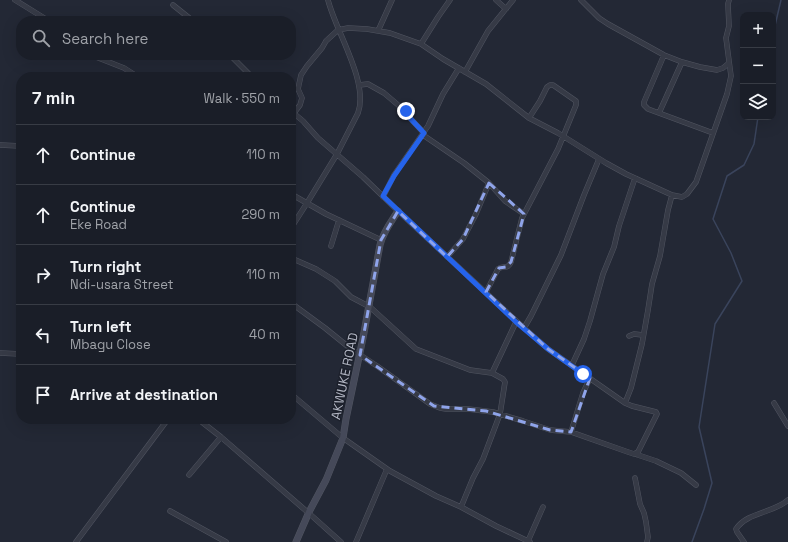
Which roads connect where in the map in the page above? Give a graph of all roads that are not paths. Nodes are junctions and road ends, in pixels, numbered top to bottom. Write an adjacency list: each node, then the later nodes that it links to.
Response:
1 (15, 0): 11 (street)
2 (328, 0): 13 (street)
3 (392, 0): 14 (street)
4 (450, 0): 15 (street)
5 (496, 0): 10 (street)
6 (513, 0): 10 (street)
7 (581, 0): 16 (street)
8 (729, 0): 20 (street)
9 (173, 5): 12 (street)
10 (506, 9): 24 (street)
11 (41, 16)
12 (187, 16)
13 (338, 30): 14 (street); 25 (street); 26 (street)
14 (378, 31): 15 (street)
15 (420, 44): 21 (street)
16 (664, 55): 19 (street); 27 (street)
17 (102, 60): 22 (street)
18 (235, 60): 23 (street)
19 (682, 62): 20 (street); 27 (street)
20 (729, 63): 30 (street)
21 (459, 68): 24 (street); 31 (street)
22 (130, 72)
23 (247, 72)
24 (465, 72): 29 (street)
25 (359, 85): 31 (street); 35 (street)
26 (296, 108)
27 (659, 113): 30 (street)
28 (296, 115): 35 (street)
29 (529, 118): 32 (street); 32 (street)
30 (713, 133): 39 (street)
31 (423, 134): 38 (street); 40 (street)
32 (563, 136): 36 (street); 44 (street)
33 (0, 145): 34 (street)
34 (16, 146)
35 (337, 154): 40 (street); 42 (street)
36 (599, 159): 37 (street); 55 (street)
37 (635, 178): 39 (street); 61 (street)
38 (489, 183): 44 (street); 49 (street)
39 (672, 195): 56 (street)
40 (383, 196): 43 (street)
41 (296, 197): 42 (street)
42 (307, 203): 45 (street); 46 (street)
43 (398, 211): 47 (main road, AKWUKE ROAD); 49 (street)
44 (524, 214): 51 (street)
45 (296, 220)
46 (339, 220): 47 (street); 48 (street)
47 (381, 240): 52 (main road, AKWUKE ROAD)
48 (331, 246)
49 (447, 257): 51 (street)
50 (296, 260): 52 (street)
51 (486, 292): 54 (street)
52 (369, 306): 60 (main road, AKWUKE ROAD); 62 (street)
53 (296, 307): 60 (street)
54 (516, 322): 55 (street); 62 (street)
55 (524, 328): 61 (street)
56 (643, 335): 57 (street); 65 (street)
57 (629, 336)
58 (0, 353): 59 (street)
59 (16, 354)
60 (360, 355): 67 (street); 73 (main road, AKWUKE ROAD)
61 (572, 365): 63 (street)
62 (492, 373): 67 (street)
63 (590, 378): 65 (street); 71 (street)
64 (296, 398): 73 (street)
65 (625, 403): 74 (street)
66 (774, 403): 70 (street)
67 (500, 414): 71 (street); 80 (street)
68 (164, 424): 84 (street)
69 (204, 424): 72 (street)
70 (788, 426)
71 (571, 432): 74 (street)
72 (221, 437): 76 (street); 83 (street)
73 (343, 438): 75 (street); 83 (main road, AKWUKE ROAD)
74 (636, 454): 78 (street)
75 (387, 469): 80 (street); 88 (street)
76 (189, 476)
77 (635, 478): 90 (street)
78 (696, 485)
79 (788, 500): 91 (street)
80 (461, 507): 89 (street)
81 (543, 507): 89 (street)
82 (170, 511): 85 (street)
83 (309, 512): 86 (main road, AKWUKE ROAD); 87 (street)
84 (76, 542)
85 (226, 542)
86 (296, 542)
87 (341, 542)
88 (356, 542)
89 (529, 542)
90 (647, 542)
91 (744, 542)

